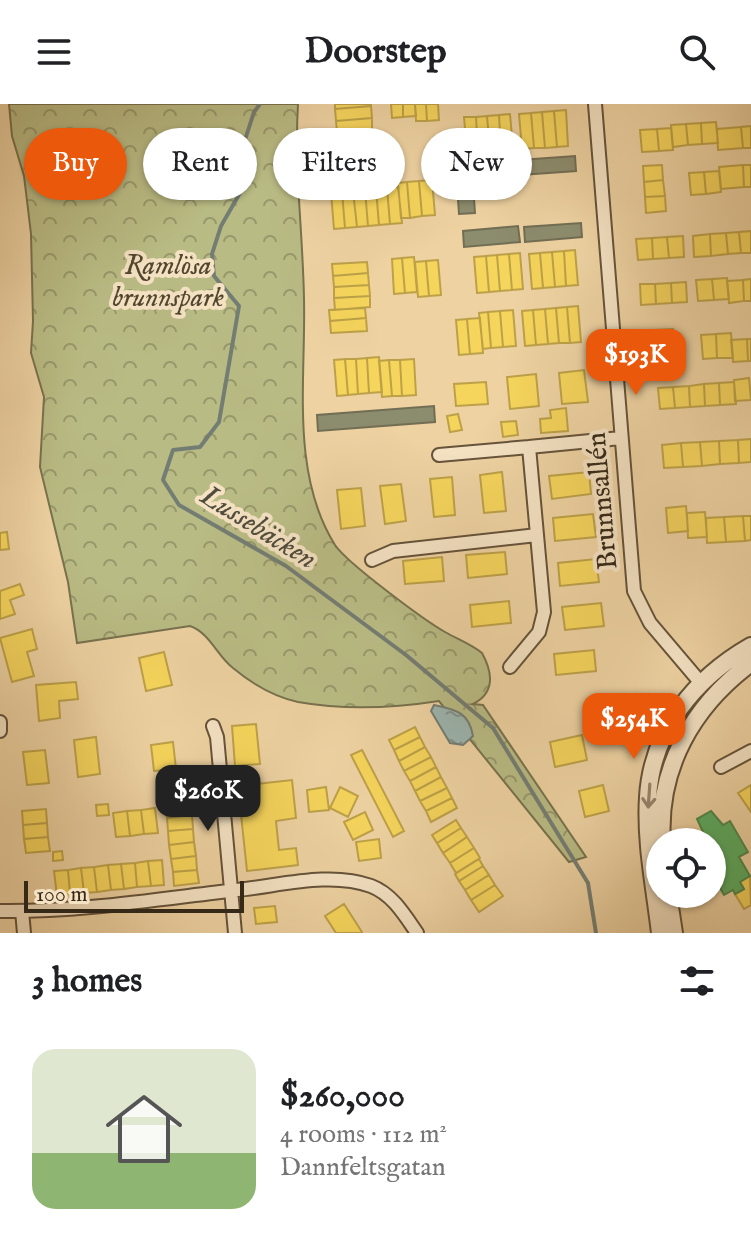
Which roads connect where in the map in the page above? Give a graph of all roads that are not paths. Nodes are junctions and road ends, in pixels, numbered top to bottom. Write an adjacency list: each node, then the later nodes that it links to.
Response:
1 (595, 104): 2 (street, Brunnsallén)
2 (621, 438): 3 (street); 10 (street, Brunnsallén)
3 (529, 447): 4 (street); 5 (street)
4 (439, 455)
5 (537, 535): 6 (street); 9 (street)
6 (372, 560)
7 (751, 646): 10 (street)
8 (751, 663): 16 (street)
9 (510, 667)
10 (700, 682): 24 (street, one-way to 24)
11 (0, 722): 13 (street)
12 (213, 726): 17 (street)
13 (0, 731)
14 (751, 751): 15 (street)
15 (721, 767)
16 (662, 828)
17 (231, 891): 20 (street); 22 (street); 23 (street)
18 (670, 908): 25 (street)
19 (0, 911): 20 (street)
20 (22, 911): 21 (street)
21 (24, 933)
22 (235, 933)
23 (417, 933)
24 (660, 933)
25 (674, 933)

